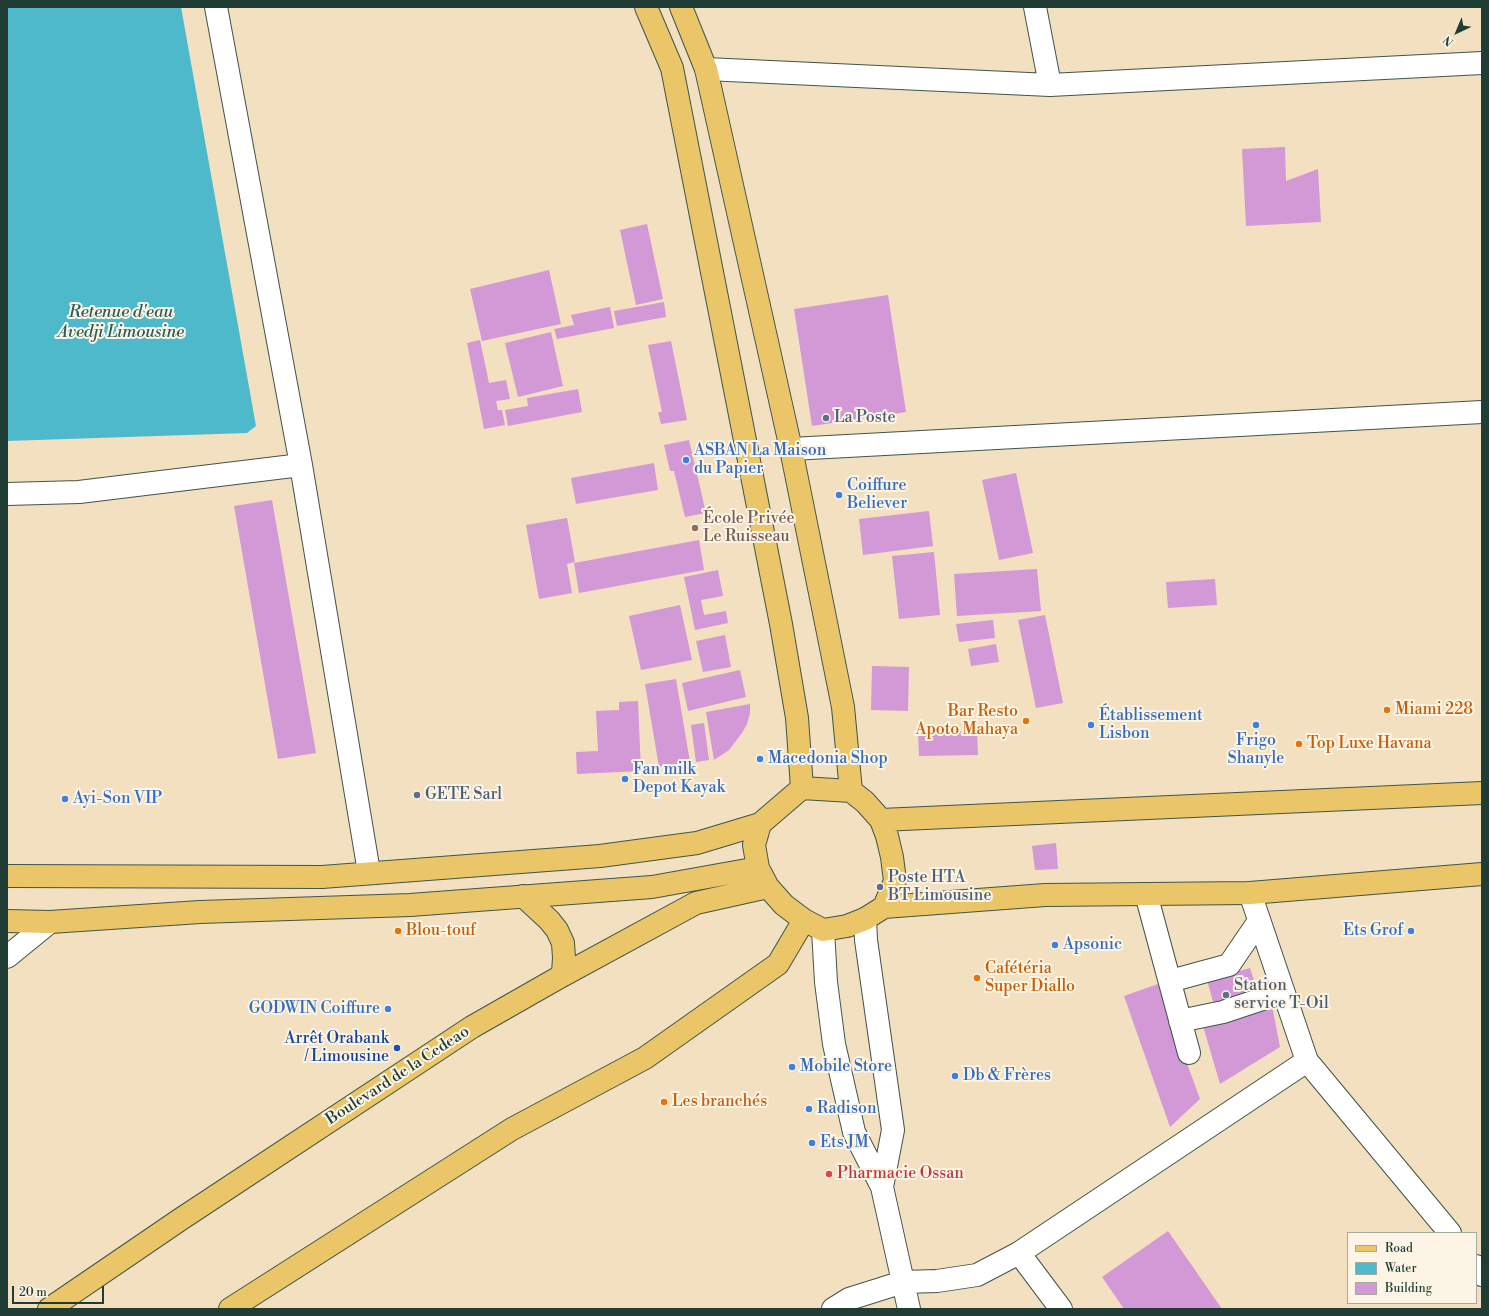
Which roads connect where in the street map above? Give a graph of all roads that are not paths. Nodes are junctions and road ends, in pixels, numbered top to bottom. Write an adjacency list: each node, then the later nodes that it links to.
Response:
1 (216, 7): 10 (street)
2 (646, 7): 12 (main road)
3 (681, 7): 6 (main road)
4 (1035, 7): 7 (street)
5 (1482, 63): 7 (street)
6 (706, 69): 7 (street); 9 (main road)
7 (1050, 85)
8 (1482, 412): 9 (street)
9 (791, 449): 13 (main road)
10 (301, 465): 11 (street); 17 (street)
11 (7, 494)
12 (802, 788): 13 (main road); 16 (main road)
13 (851, 791): 15 (main road)
14 (1482, 793): 15 (main road)
15 (881, 820): 26 (main road)
16 (760, 824): 17 (main road); 20 (main road)
17 (369, 872): 19 (main road)
18 (1482, 874): 22 (main road)
19 (7, 876)
20 (763, 878): 24 (main road); 28 (main road); 34 (main road, Boulevard de la Cedeao)
21 (1065, 882): 25 (street)
22 (1250, 893): 23 (main road); 30 (street)
23 (1146, 894): 25 (main road); 35 (street)
24 (523, 896): 31 (main road); 34 (main road)
25 (1045, 896): 26 (main road)
26 (884, 907): 27 (main road)
27 (865, 919): 32 (main road); 40 (street)
28 (804, 920): 32 (main road); 45 (main road)
29 (7, 921): 31 (main road)
30 (1259, 921): 35 (street); 36 (street)
31 (50, 922): 33 (street)
32 (823, 930): 40 (street)
33 (7, 957)
34 (558, 978): 44 (main road, Boulevard de la Cedeao)
35 (1170, 981): 37 (street)
36 (1283, 992): 37 (street); 39 (street)
37 (1180, 1021): 38 (street)
38 (1189, 1053)
39 (1307, 1061): 41 (street); 42 (street)
40 (882, 1188): 43 (street)
41 (1449, 1232)
42 (1019, 1253): 43 (street); 48 (street)
43 (903, 1282): 46 (street); 47 (street)
44 (49, 1309)
45 (230, 1309)
46 (833, 1309)
47 (909, 1309)
48 (1061, 1309)

